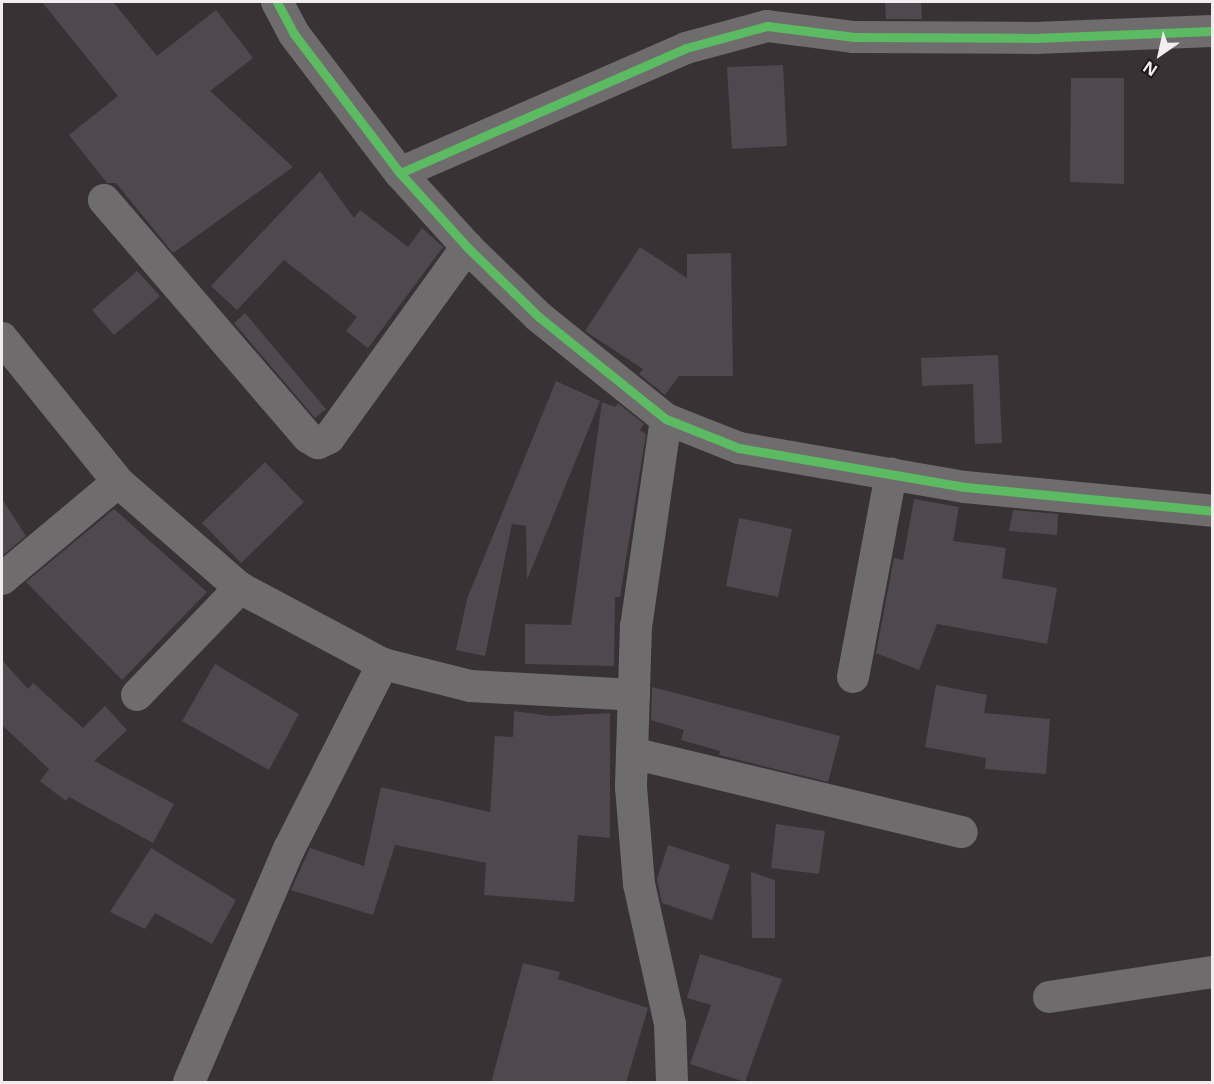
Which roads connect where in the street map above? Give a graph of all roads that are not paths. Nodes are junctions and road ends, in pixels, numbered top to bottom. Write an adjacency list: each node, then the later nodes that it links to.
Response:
1 (277, 2): 3 (street)
2 (1212, 31): 3 (street)
3 (399, 173): 5 (street)
4 (104, 200): 5 (street)
5 (467, 247): 7 (street)
6 (2, 338): 9 (street)
7 (666, 419): 8 (street); 16 (street)
8 (891, 474): 10 (street); 14 (street)
9 (118, 482): 11 (street); 12 (street)
10 (1212, 511)
11 (2, 579)
12 (240, 588): 13 (street); 15 (street)
13 (383, 664): 16 (street); 21 (street)
14 (853, 677)
15 (137, 695)
16 (634, 695): 17 (street)
17 (632, 753): 18 (street); 22 (street)
18 (962, 832)
19 (1212, 972): 20 (street)
20 (1049, 998)
21 (189, 1083)
22 (672, 1083)

